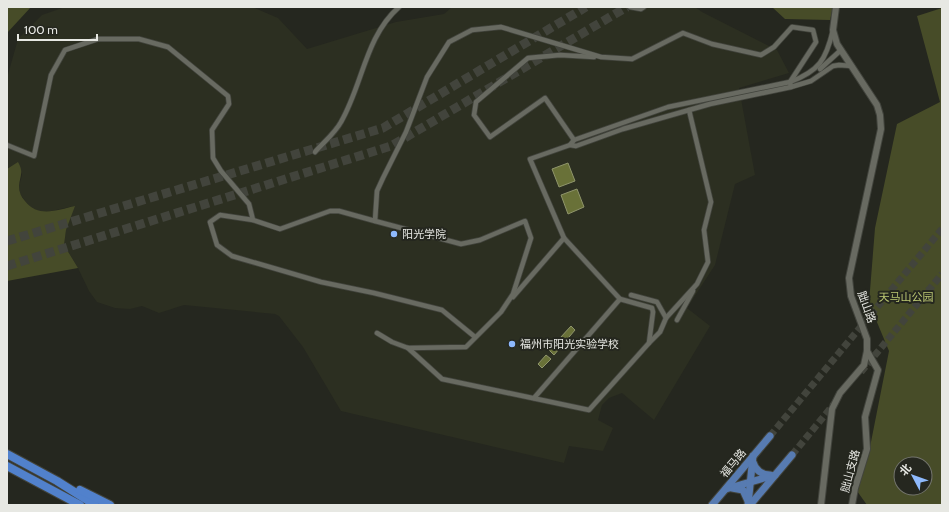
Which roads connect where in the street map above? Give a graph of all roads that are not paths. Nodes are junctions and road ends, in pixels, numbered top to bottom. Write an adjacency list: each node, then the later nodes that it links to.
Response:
1 (399, 7): 20 (street)
2 (630, 7): 3 (street)
3 (644, 7)
4 (836, 7): 5 (street)
5 (833, 30): 6 (street, 胐山路); 9 (street)
6 (841, 50): 8 (street, 胐山路); 9 (street)
7 (602, 57): 10 (street); 17 (street); 22 (street)
8 (852, 66): 9 (street); 34 (street, 胐山路)
9 (820, 69): 10 (street); 11 (street)
10 (790, 82): 11 (street); 12 (street)
11 (791, 87): 13 (street)
12 (726, 94): 13 (street); 14 (street)
13 (727, 100): 15 (street)
14 (663, 109): 16 (street); 17 (street)
15 (689, 110): 16 (street); 24 (street)
16 (666, 116): 19 (street)
17 (574, 140): 19 (street)
18 (7, 145): 21 (street)
19 (570, 145): 23 (street)
20 (314, 152)
21 (253, 220): 22 (street); 31 (street)
22 (375, 221): 27 (street)
23 (564, 238): 26 (street); 27 (street)
24 (697, 284): 28 (street); 29 (street)
25 (631, 295): 28 (street)
26 (620, 299): 32 (street); 35 (street)
27 (501, 312): 31 (street)
28 (666, 318): 32 (street)
29 (677, 320)
30 (377, 333): 33 (street)
31 (475, 337): 33 (street)
32 (649, 343): 35 (street)
33 (408, 348): 35 (street)
34 (868, 351): 52 (street); 53 (street, 胐山支路)
35 (534, 398)
36 (770, 436): 39 (main road, 福马路)
37 (7, 454): 42 (highway)
38 (792, 455): 41 (main road)
39 (753, 456): 41 (main road); 43 (main road); 44 (main road, 福马路)
40 (7, 466): 45 (highway)
41 (775, 475): 43 (main road); 51 (main road)
42 (57, 481): 48 (highway); 49 (highway)
43 (750, 482): 44 (main road); 51 (main road)
44 (726, 489): 50 (main road, 福马路); 51 (main road)
45 (65, 497): 46 (highway); 47 (highway)
46 (75, 505)
47 (80, 505)
48 (95, 505)
49 (110, 505)
50 (712, 505)
51 (749, 505)
52 (821, 505)
53 (852, 505)

